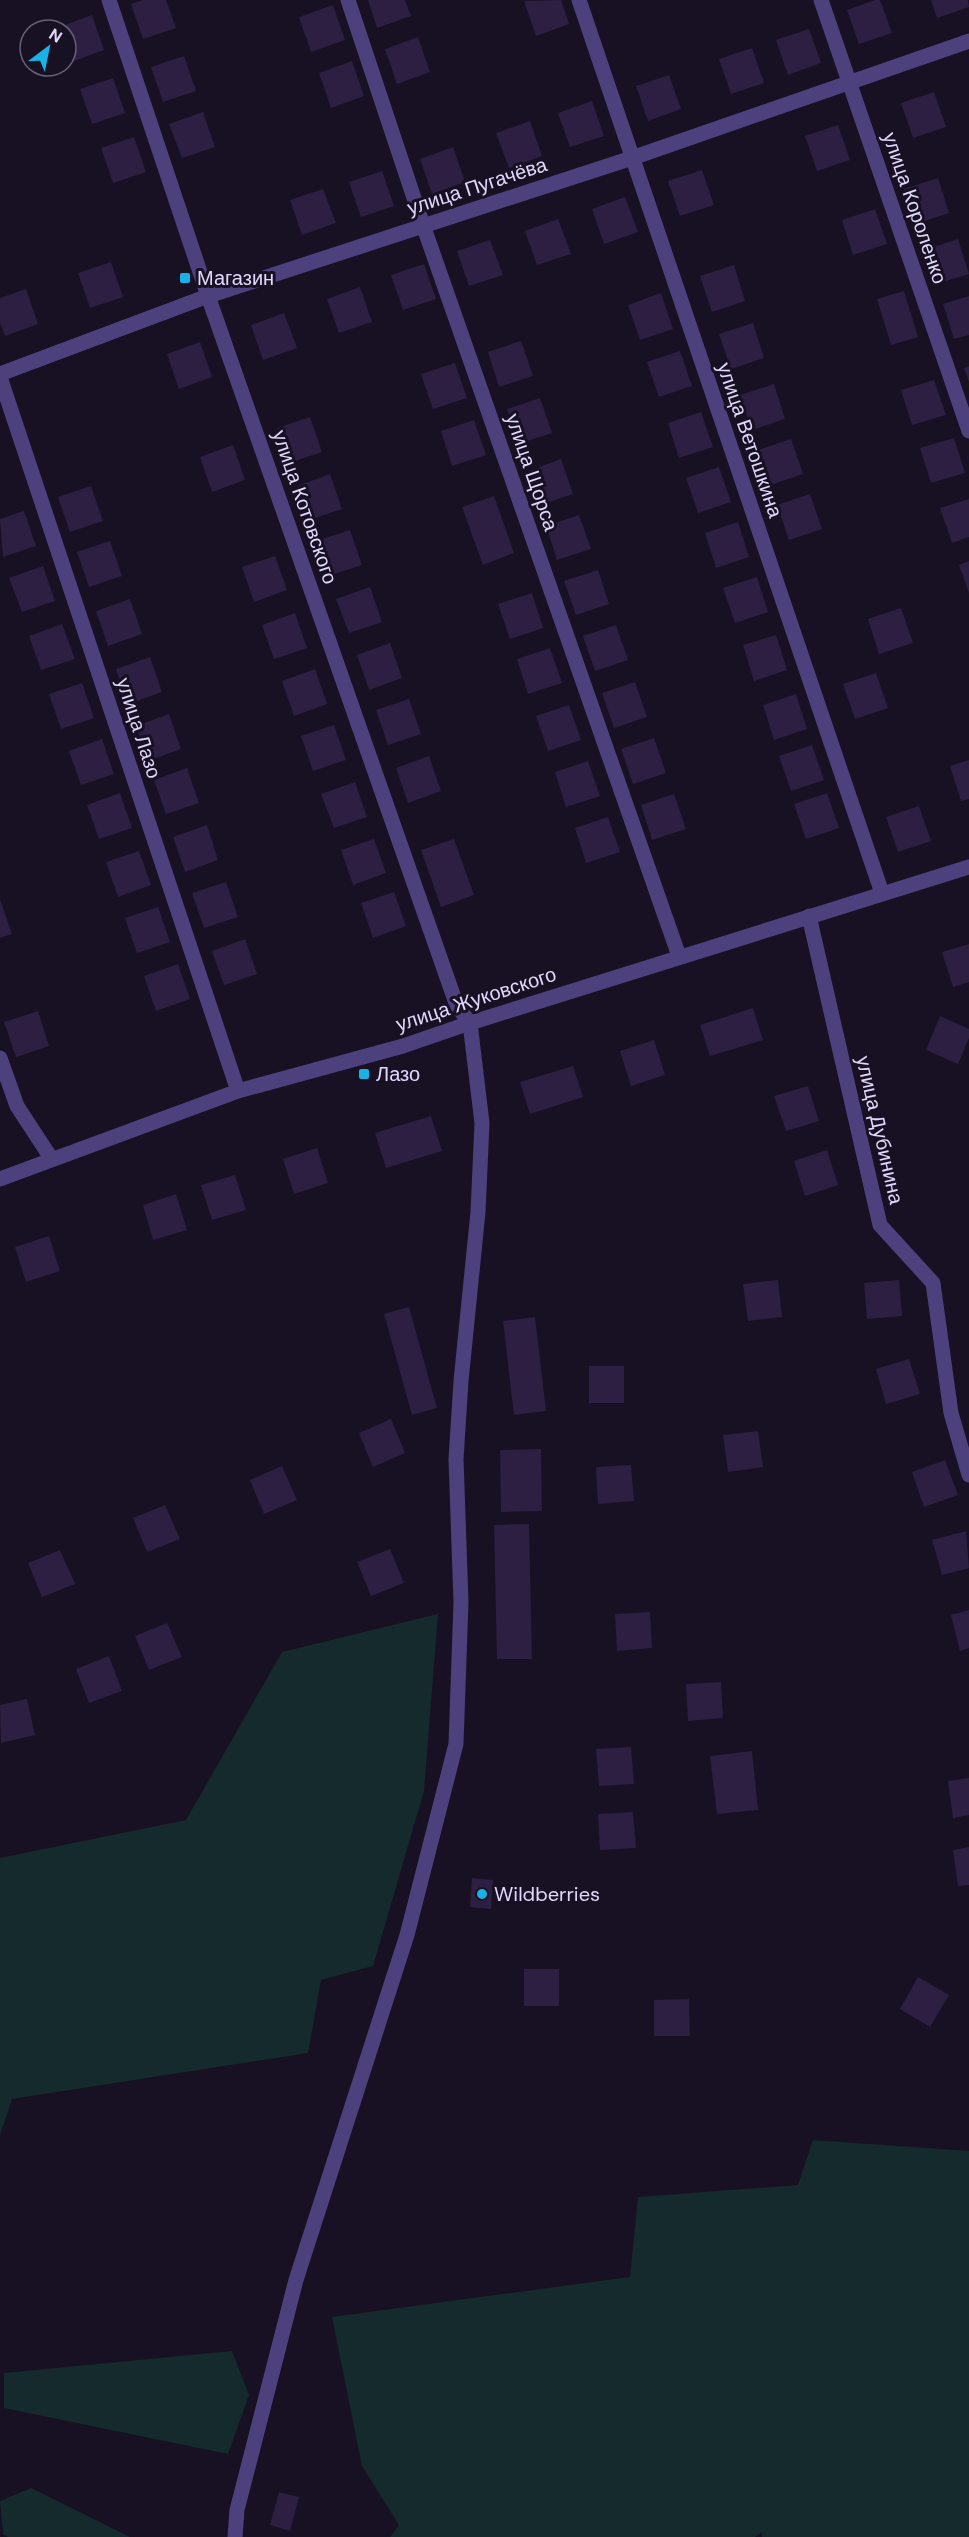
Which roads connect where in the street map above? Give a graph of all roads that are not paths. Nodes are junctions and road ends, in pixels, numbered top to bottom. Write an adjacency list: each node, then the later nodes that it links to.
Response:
1 (109, 0): 9 (street, улица Котовского)
2 (348, 0): 8 (street, улица Щорса)
3 (579, 0): 7 (street, улица Ветошкина)
4 (821, 0): 6 (street, улица Короленко)
5 (969, 41): 6 (street, улица Пугачёва)
6 (850, 82): 7 (street, улица Пугачёва); 11 (street, улица Короленко)
7 (632, 158): 8 (street, улица Пугачёва); 13 (street, улица Ветошкина)
8 (423, 225): 9 (street, улица Пугачёва); 15 (street, улица Щорса)
9 (208, 296): 10 (street, улица Пугачёва); 16 (street, улица Котовского)
10 (0, 376): 18 (street, улица Лазо)
11 (969, 430)
12 (969, 867): 13 (street, улица Жуковского)
13 (882, 893): 14 (street, улица Жуковского)
14 (809, 916): 15 (street, улица Жуковского); 21 (street, улица Дубинина)
15 (679, 956): 16 (street, улица Жуковского)
16 (470, 1023): 18 (street, улица Жуковского); 22 (street)
17 (0, 1058): 19 (street)
18 (238, 1091): 19 (street, улица Жуковского)
19 (51, 1158): 20 (street, улица Жуковского)
20 (0, 1179)
21 (969, 1475)
22 (236, 2537)

